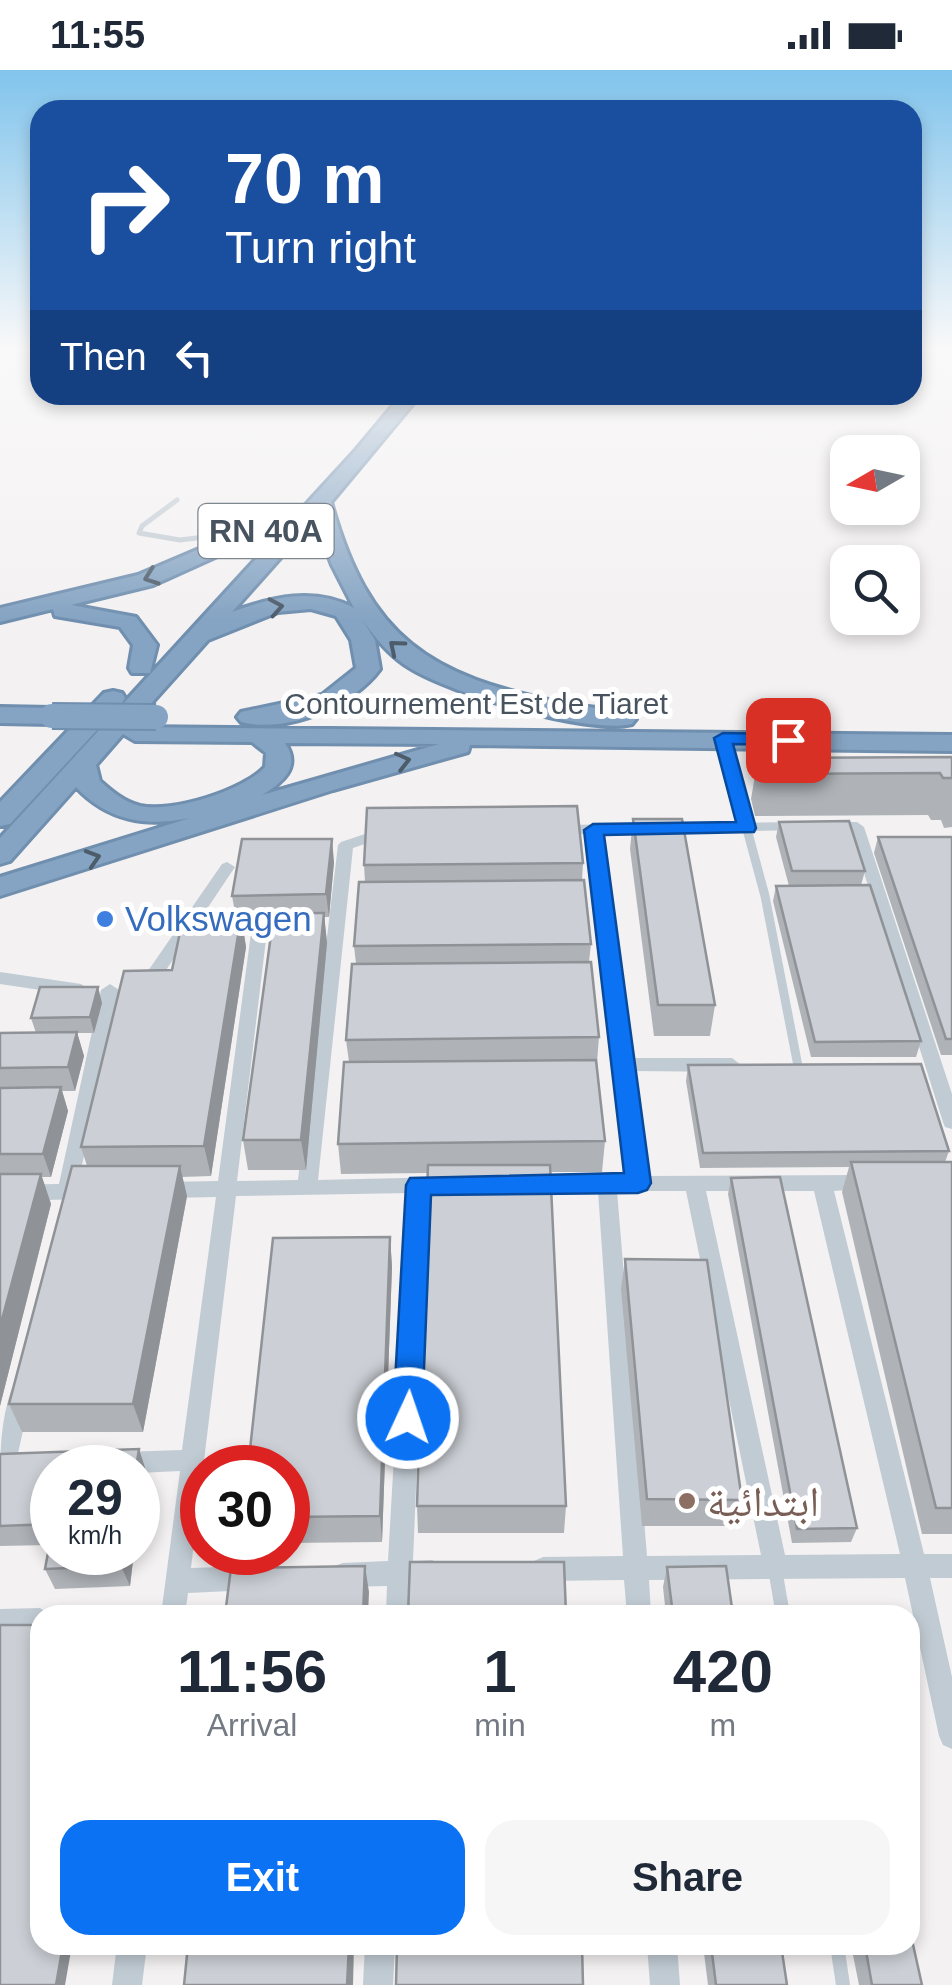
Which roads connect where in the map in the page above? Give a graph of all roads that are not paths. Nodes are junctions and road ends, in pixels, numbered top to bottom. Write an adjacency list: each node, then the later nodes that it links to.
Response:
1 (357, 441): 3 (highway, RN 40A)
2 (367, 441): 3 (highway, RN 40A)
3 (317, 494): 5 (highway, RN 40A); 8 (highway, RN 40A); 11 (highway, one-way to 3)
4 (176, 500): 5 (lane)
5 (264, 527): 6 (highway, one-way to 6); 9 (highway, RN 40A)
6 (0, 615)
7 (0, 624): 9 (highway)
8 (188, 646): 13 (highway, one-way to 13); 18 (highway, RN 40A)
9 (141, 668): 19 (highway, RN 40A)
10 (0, 715): 12 (highway, Contournement Est de Tiaret)
11 (689, 721): 13 (highway, Contournement Est de Tiaret); 17 (highway)
12 (46, 724): 13 (highway, Contournement Est de Tiaret); 14 (highway, Contournement Est de Tiaret)
13 (246, 726): 15 (highway, Contournement Est de Tiaret); 18 (highway)
14 (0, 731)
15 (512, 736): 16 (highway, Contournement Est de Tiaret); 25 (highway, one-way to 15)
16 (723, 738): 17 (highway, Contournement Est de Tiaret); 20 (lane)
17 (951, 742)
18 (83, 764): 19 (highway, RN 40A)
19 (5, 826)
20 (747, 828): 22 (street); 31 (lane); 32 (street)
21 (536, 830): 22 (street)
22 (593, 830): 33 (street)
23 (402, 832): 27 (street)
24 (227, 866): 30 (street)
25 (0, 887)
26 (358, 908): 27 (street)
27 (339, 909): 28 (street)
28 (336, 936): 43 (street); 44 (street)
29 (0, 978): 30 (street)
30 (110, 990): 48 (street)
31 (788, 1066): 33 (street)
32 (934, 1068): 34 (street)
33 (618, 1075): 36 (street)
34 (952, 1122)
35 (607, 1183): 36 (street); 41 (street); 53 (street)
36 (638, 1183): 37 (street)
37 (694, 1183): 38 (street); 54 (street)
38 (822, 1183): 39 (street); 55 (street)
39 (878, 1183)
40 (475, 1184): 42 (street)
41 (513, 1184)
42 (418, 1185): 43 (street); 59 (street)
43 (307, 1188): 44 (street)
44 (226, 1189): 46 (street); 50 (street)
45 (107, 1190): 48 (street)
46 (147, 1190)
47 (0, 1193): 48 (street)
48 (65, 1200)
49 (24, 1375): 51 (street)
50 (194, 1445)
51 (6, 1470)
52 (180, 1564): 62 (street)
53 (635, 1566): 54 (street); 57 (street); 65 (street)
54 (775, 1566): 55 (street); 66 (lane)
55 (915, 1566): 56 (street); 69 (street)
56 (952, 1566)
57 (518, 1570)
58 (459, 1571): 59 (street)
59 (400, 1572): 60 (street); 64 (street)
60 (326, 1576)
61 (270, 1578): 62 (street)
62 (178, 1581): 63 (street)
63 (174, 1605)
64 (398, 1605)
65 (638, 1605)
66 (781, 1605)
67 (30, 1621): 68 (street)
68 (0, 1622)
69 (952, 1736)
70 (131, 1955): 74 (street)
71 (380, 1955): 75 (street)
72 (663, 1955): 76 (street)
73 (838, 1955): 77 (lane)
74 (127, 1985)
75 (378, 1985)
76 (665, 1985)
77 (843, 1985)

